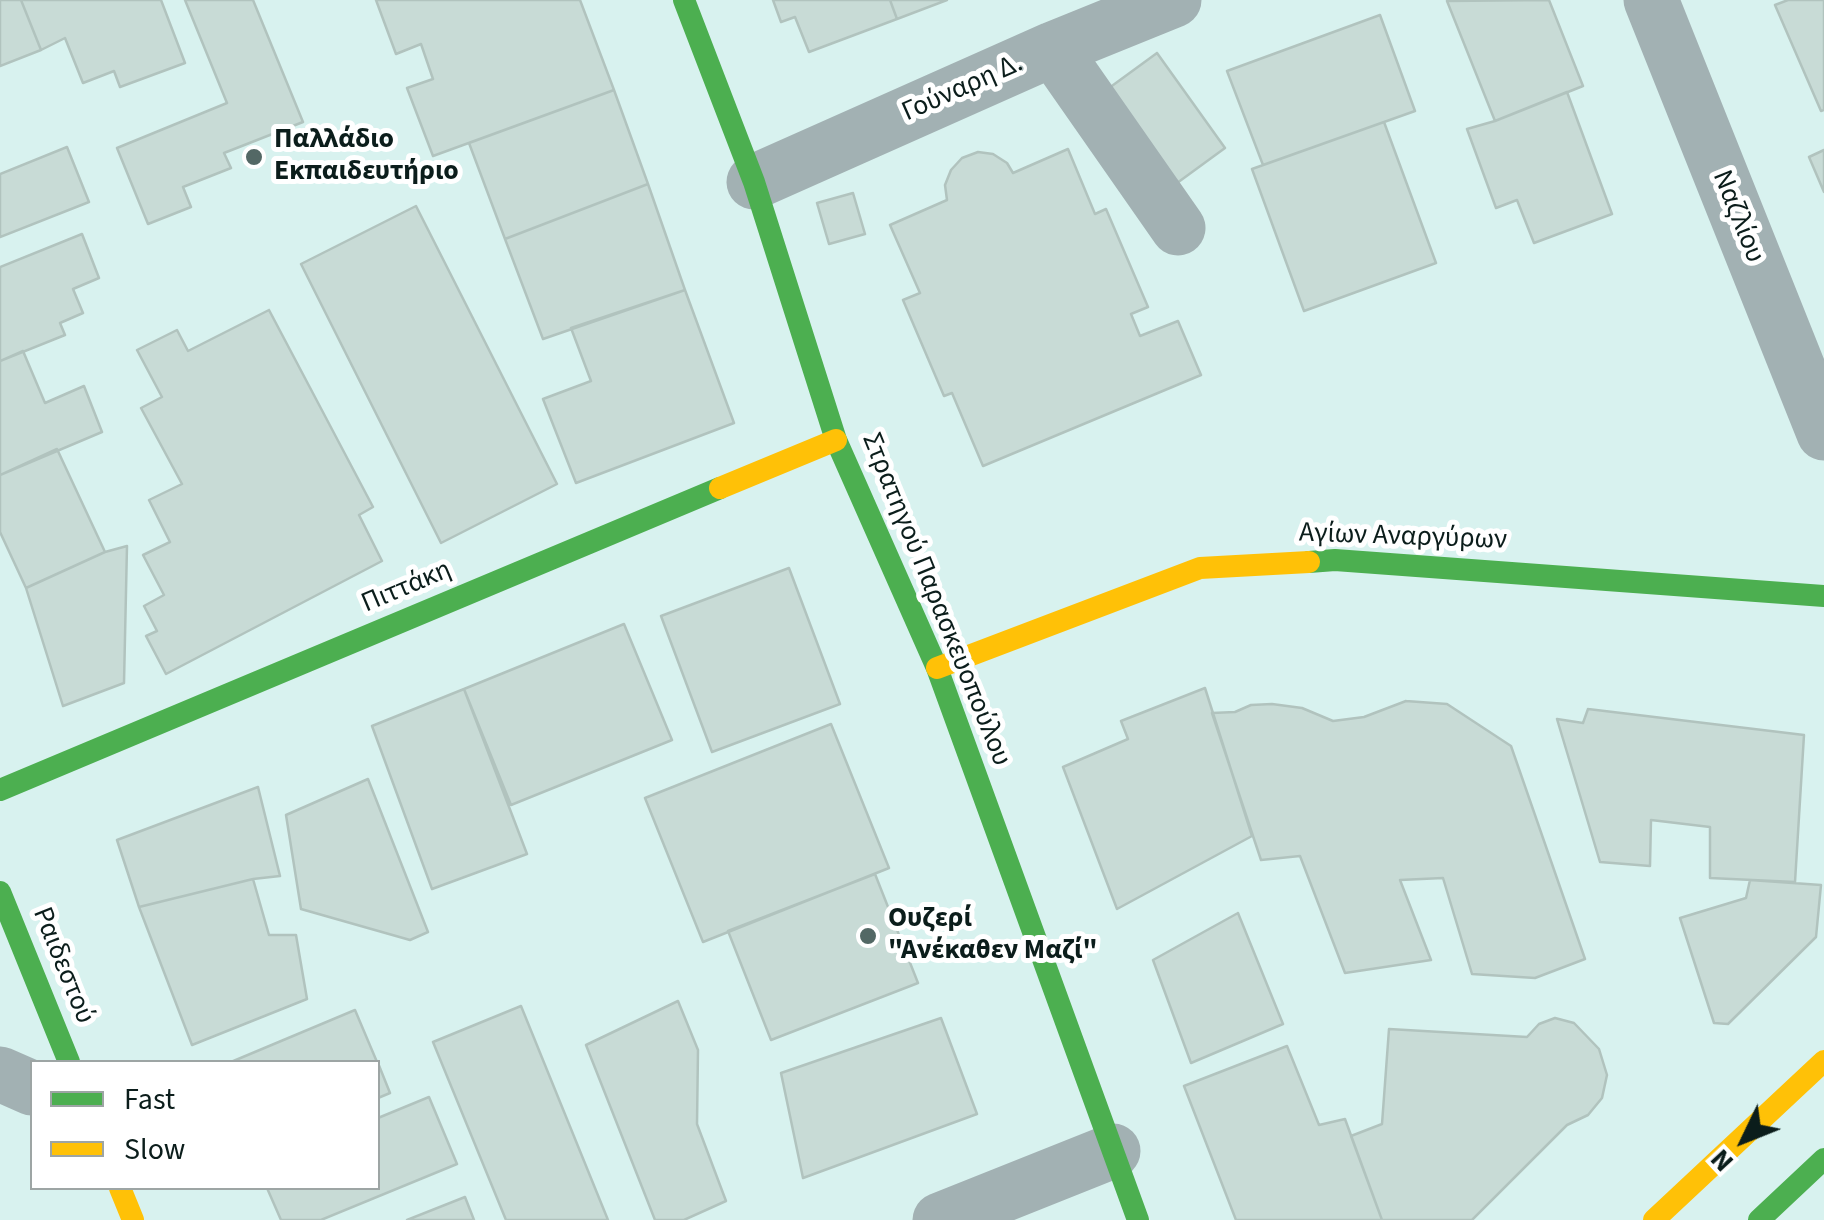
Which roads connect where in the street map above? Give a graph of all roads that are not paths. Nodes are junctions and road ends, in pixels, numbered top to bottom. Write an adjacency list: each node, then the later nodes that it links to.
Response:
1 (684, 0): 5 (street, Στρατηγού Παρασκευοπούλου)
2 (1174, 0): 4 (street, Γούναρη Δ.)
3 (1651, 0): 7 (street, Ναζλίου)
4 (1054, 49): 5 (street, Γούναρη Δ.); 6 (street)
5 (754, 182): 9 (street, Στρατηγού Παρασκευοπούλου)
6 (1178, 228)
7 (1812, 368): 8 (street, Ναζλίου)
8 (1824, 433)
9 (836, 440): 11 (street, Στρατηγού Παρασκευοπούλου); 12 (street, Πιττάκη)
10 (1824, 596): 11 (street, Αγίων Αναργύρων)
11 (937, 668): 18 (street, Στρατηγού Παρασκευοπούλου)
12 (0, 790)
13 (0, 892): 14 (street, Ραιδεστού)
14 (68, 1060)
15 (1824, 1061): 24 (street)
16 (0, 1074): 17 (street)
17 (30, 1087)
18 (1113, 1150): 22 (street); 23 (street, Στρατηγού Παρασκευοπούλου)
19 (1824, 1159): 25 (street)
20 (121, 1190): 21 (street)
21 (133, 1220)
22 (940, 1220)
23 (1138, 1220)
24 (1654, 1220)
25 (1759, 1220)

